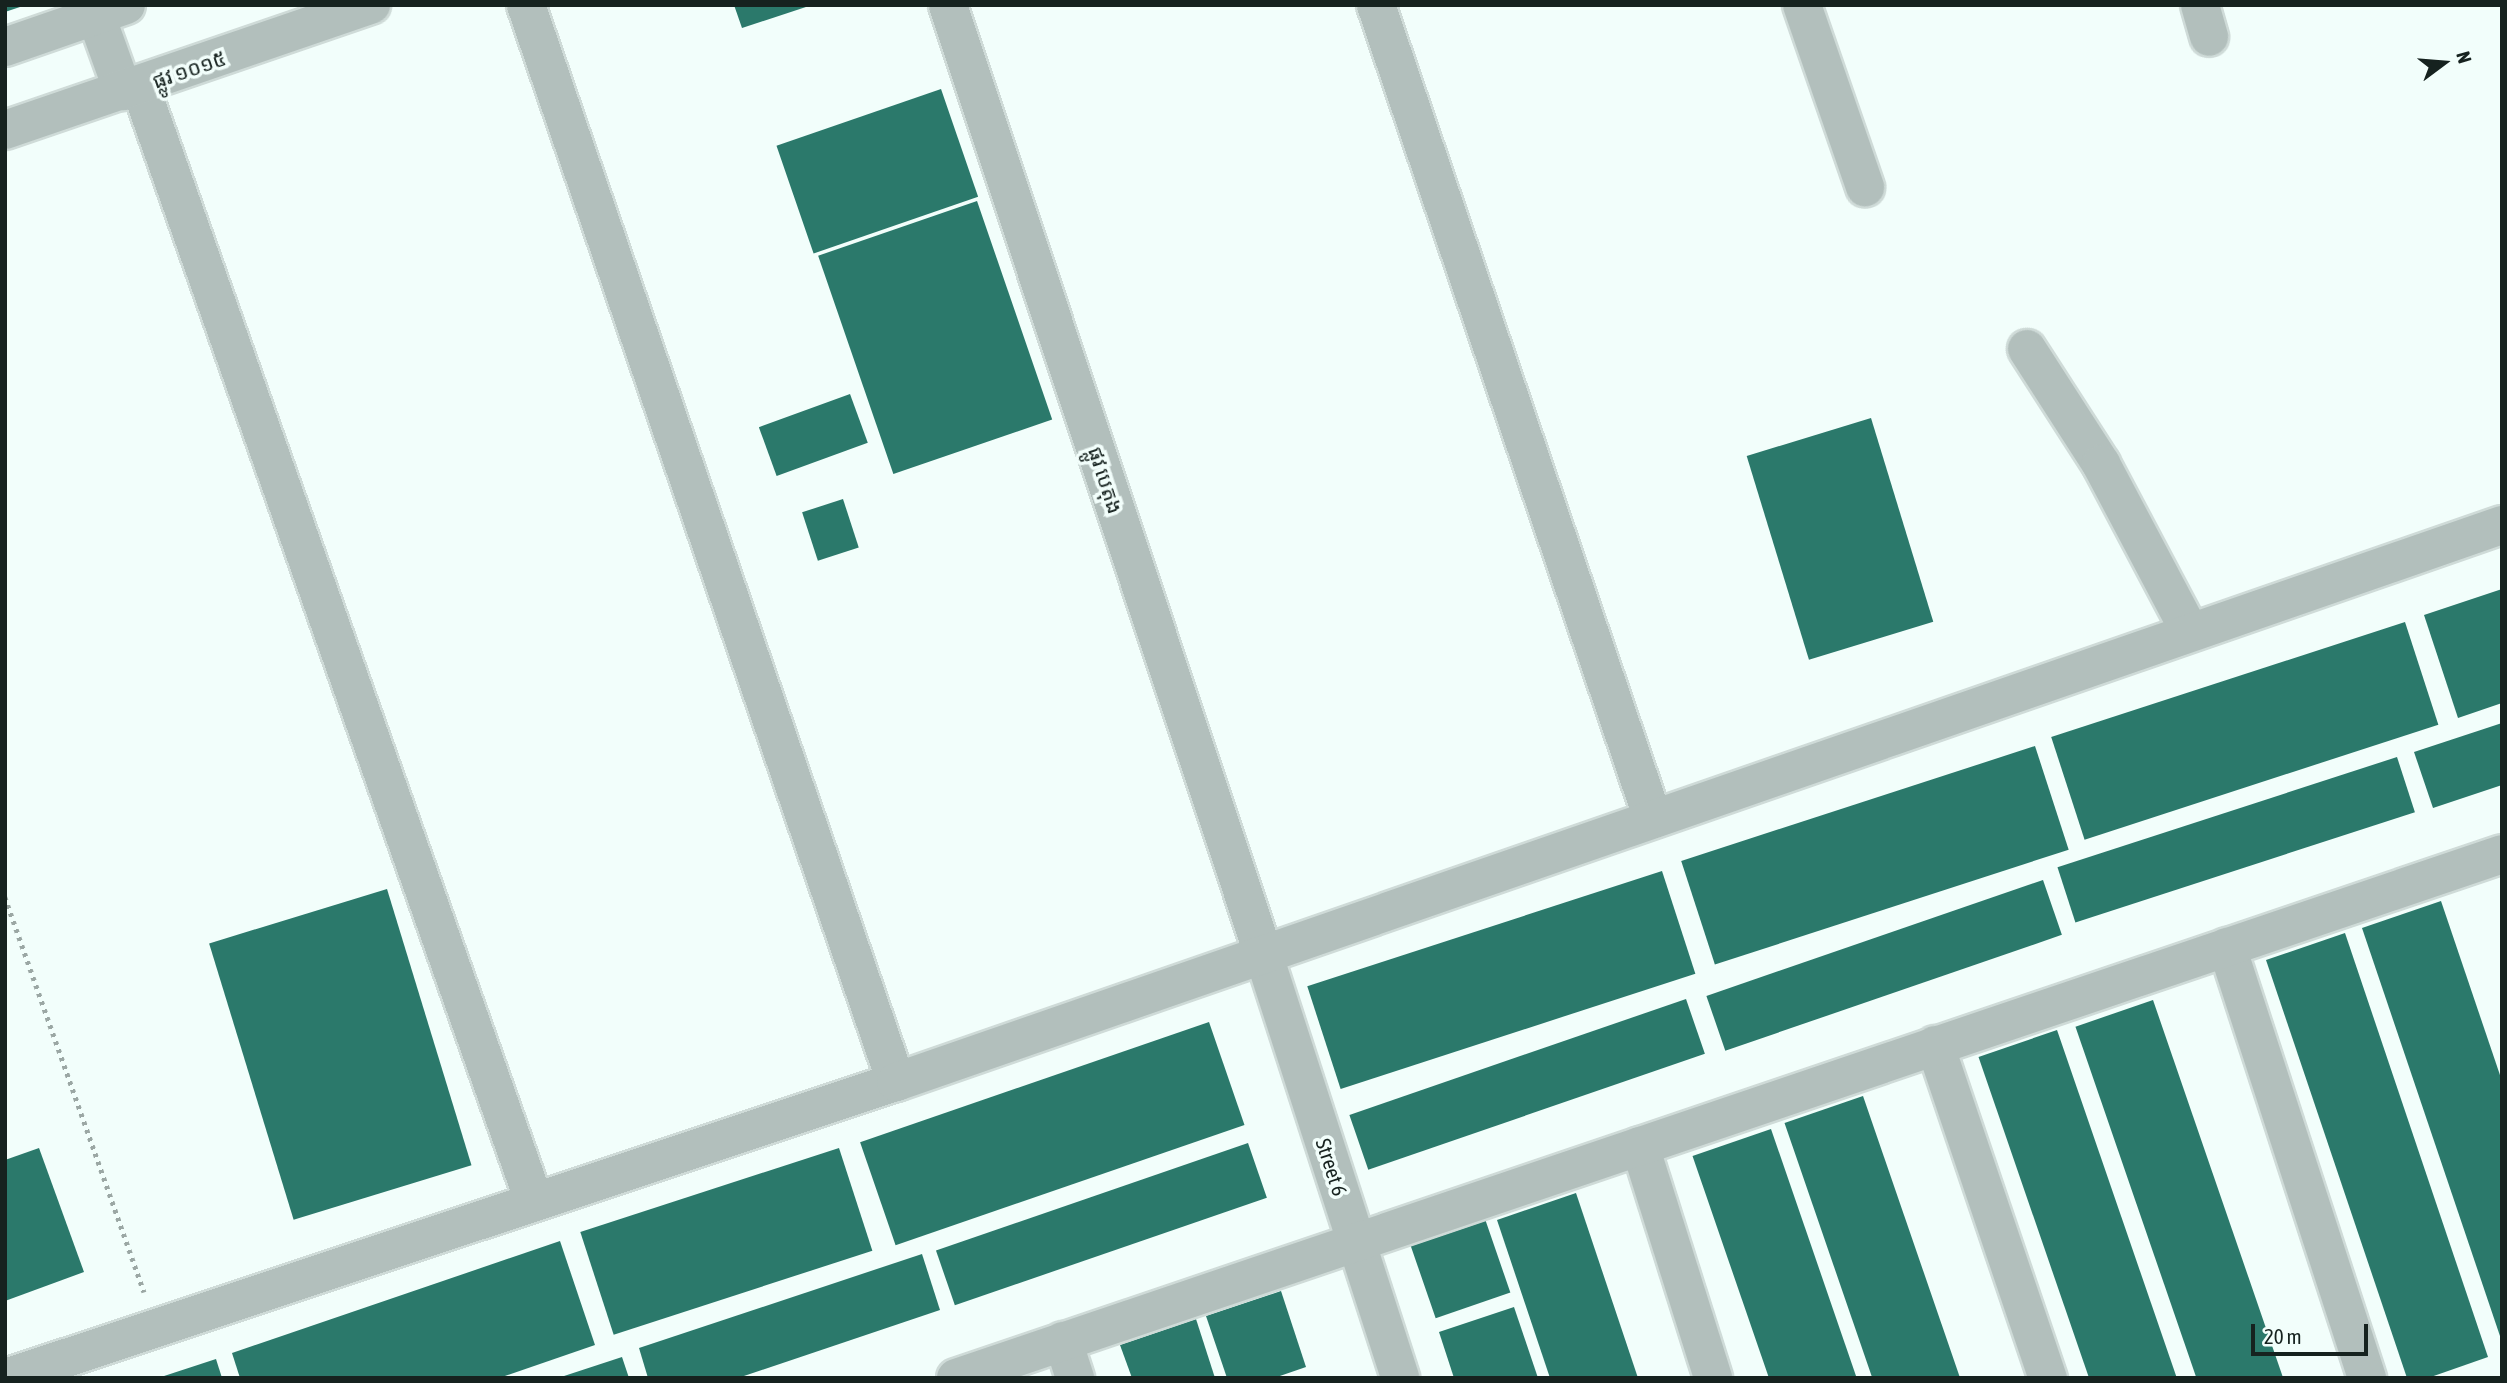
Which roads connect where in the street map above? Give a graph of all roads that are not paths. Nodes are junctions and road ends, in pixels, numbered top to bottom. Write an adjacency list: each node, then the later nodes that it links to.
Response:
1 (371, 5): 8 (street, ផ្លូវ ១០១៥)
2 (526, 5): 19 (street)
3 (948, 5): 17 (street, ផ្លូវ បេតុង)
4 (1376, 5): 14 (street)
5 (1802, 5): 10 (street)
6 (111, 11): 7 (street); 8 (street)
7 (5, 47)
8 (131, 88): 9 (street, ផ្លូវ ១០១៥); 21 (street)
9 (5, 130)
10 (1865, 187)
11 (2027, 349): 13 (street)
12 (2502, 525): 13 (street)
13 (2190, 632): 14 (street)
14 (1653, 820): 17 (street)
15 (2502, 853): 16 (street)
16 (2227, 947): 18 (street); 30 (street)
17 (1264, 956): 19 (street); 22 (street, Street 6)
18 (1936, 1045): 20 (street); 29 (street)
19 (897, 1082): 21 (street)
20 (1640, 1146): 22 (street); 28 (street)
21 (534, 1201): 24 (street)
22 (1357, 1242): 23 (street); 27 (street, Street 6)
23 (1063, 1341): 25 (street); 26 (street)
24 (6, 1378)
25 (956, 1378)
26 (1075, 1378)
27 (1399, 1378)
28 (1713, 1378)
29 (2048, 1378)
30 (2367, 1378)

